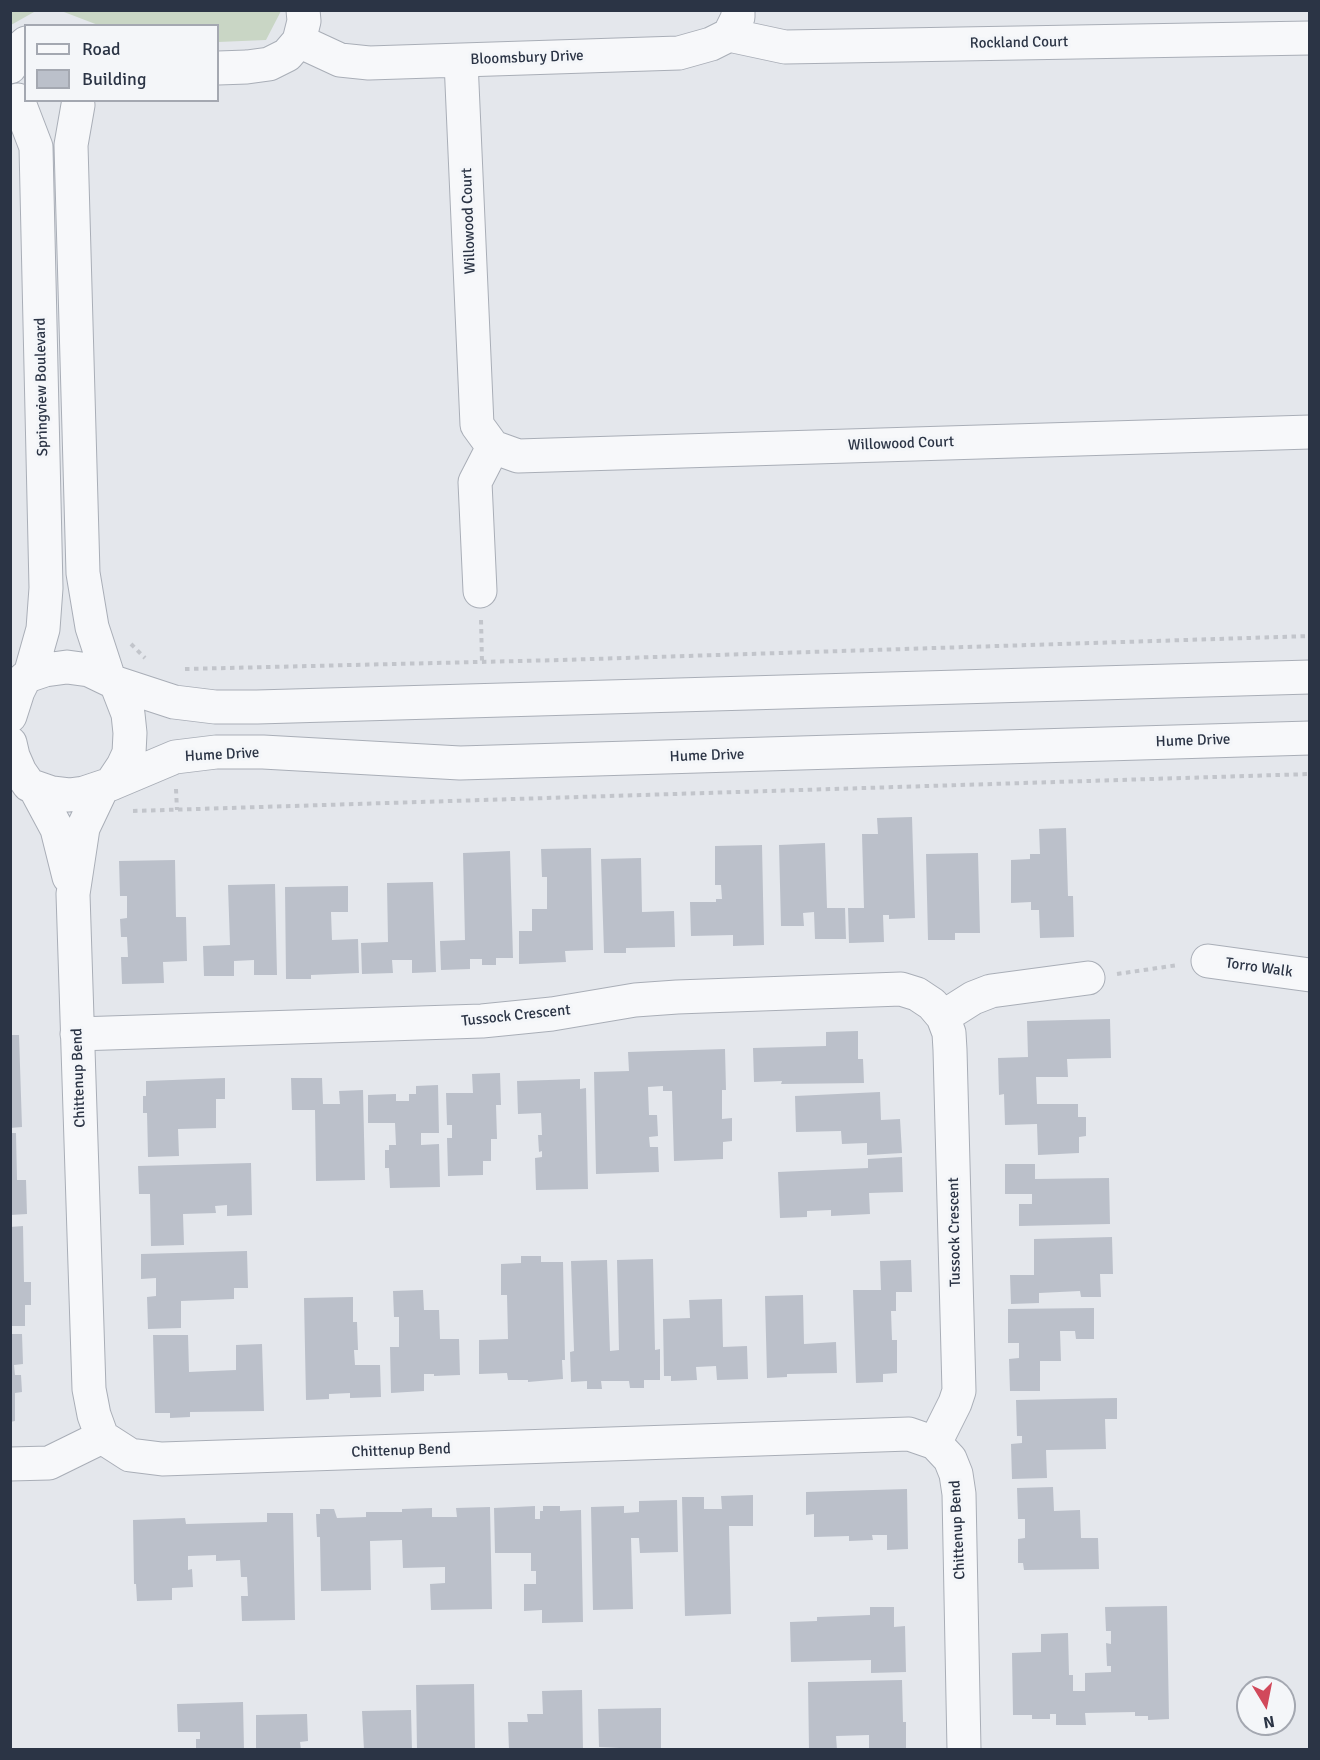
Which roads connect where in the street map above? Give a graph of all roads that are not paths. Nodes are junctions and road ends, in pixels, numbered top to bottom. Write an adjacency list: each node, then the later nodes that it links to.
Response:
1 (733, 23): 3 (street, Rockland Court); 4 (street, Bloomsbury Drive)
2 (301, 26): 4 (street, Bloomsbury Drive); 5 (street)
3 (1310, 38)
4 (461, 61): 11 (street, Willowood Court)
5 (219, 68)
6 (15, 73): 7 (street); 14 (street, Springview Boulevard)
7 (24, 98)
8 (25, 102): 9 (street)
9 (80, 103): 15 (street)
10 (1310, 432): 11 (street, Willowood Court)
11 (493, 447): 12 (street)
12 (480, 591)
13 (1310, 677): 15 (street)
14 (21, 681): 15 (street); 16 (street, Springview Boulevard)
15 (113, 681): 20 (street, Chittenup Bend)
16 (10, 716)
17 (1310, 738): 20 (street, Hume Drive)
18 (10, 743): 19 (street, Chittenup Bend)
19 (25, 784): 20 (street, Hume Drive); 21 (street, Chittenup Bend)
20 (106, 786): 21 (street, Chittenup Bend)
21 (73, 894): 26 (street, Chittenup Bend)
22 (1208, 961): 23 (street, Torro Walk)
23 (1310, 975)
24 (1088, 978): 25 (street)
25 (943, 1017): 26 (street, Tussock Crescent); 28 (street, Tussock Crescent)
26 (77, 1034): 27 (street, Chittenup Bend)
27 (102, 1437): 28 (street, Chittenup Bend); 29 (street)
28 (935, 1443): 30 (street, Chittenup Bend)
29 (10, 1464)
30 (964, 1749)

